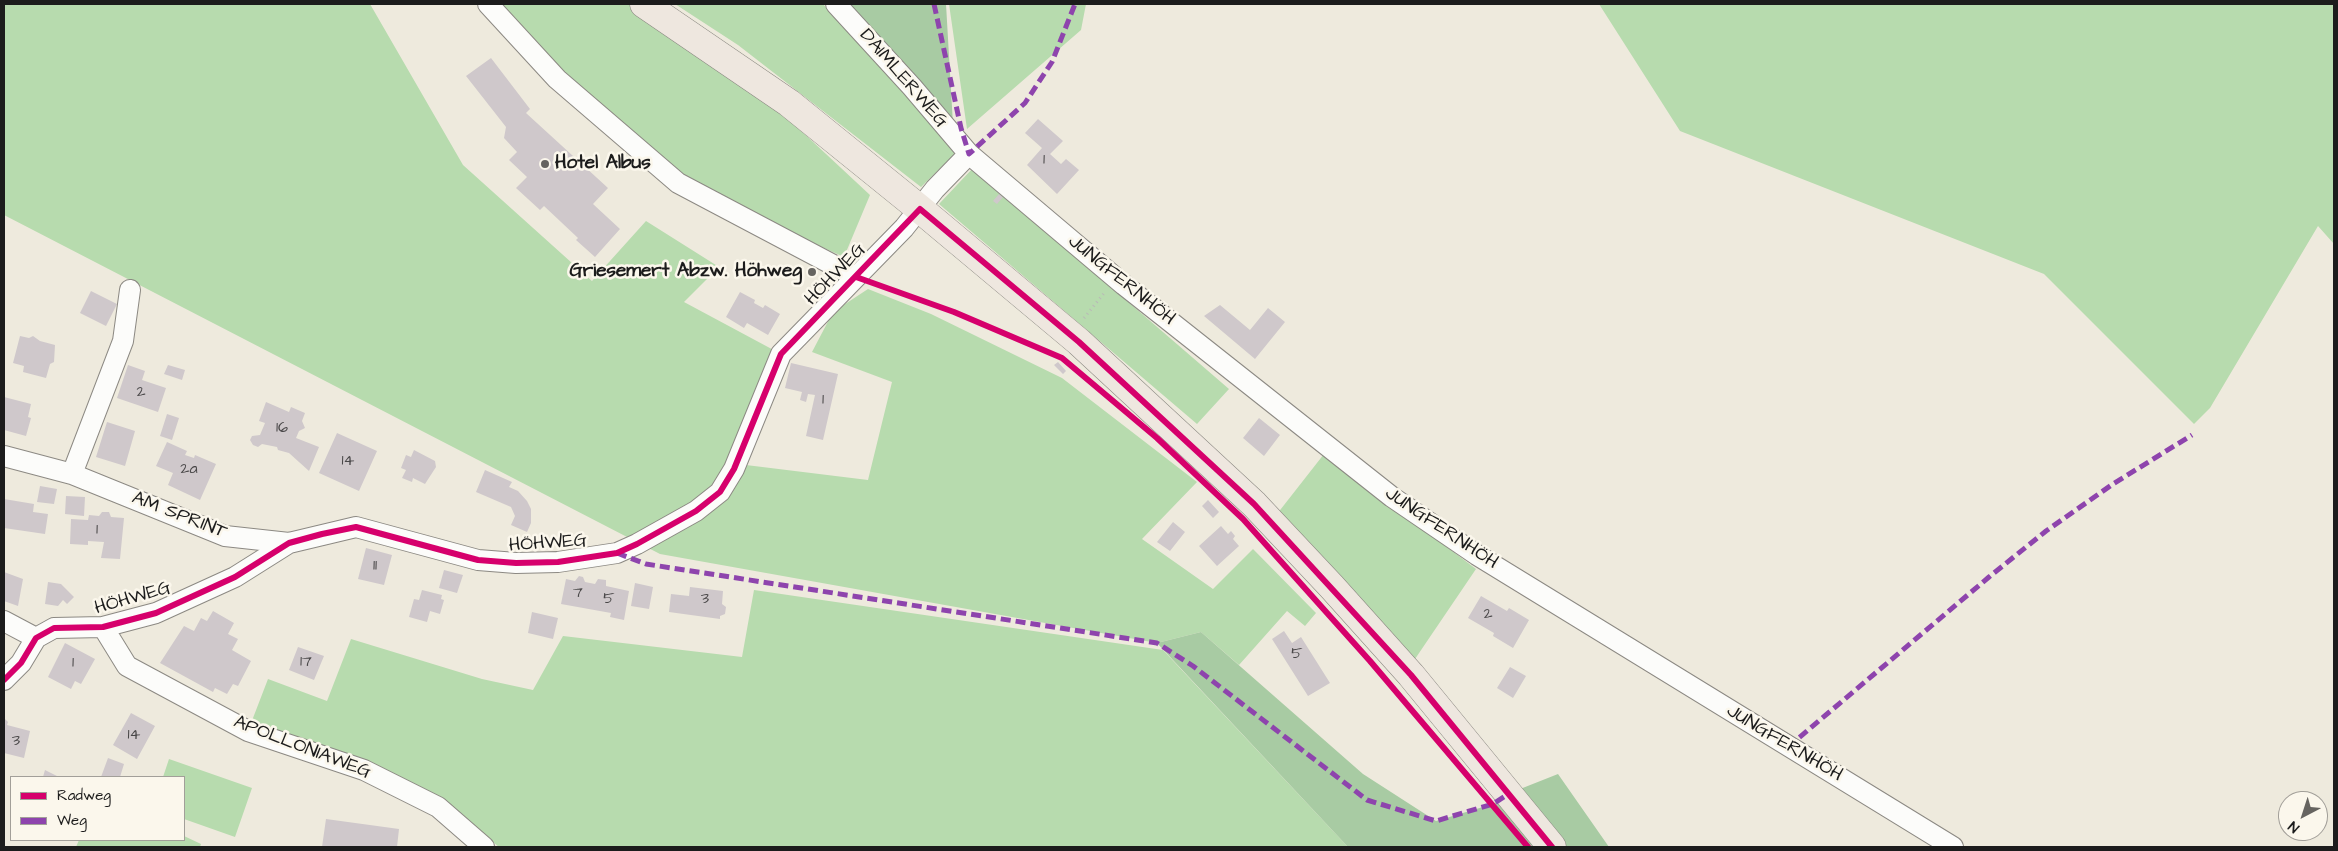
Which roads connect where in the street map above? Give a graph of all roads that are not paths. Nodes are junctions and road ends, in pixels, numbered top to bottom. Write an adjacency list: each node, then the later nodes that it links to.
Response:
1 (488, 4): 6 (street)
2 (644, 4): 5 (main road)
3 (836, 4): 4 (street, DAIMLERWEG)
4 (969, 154): 5 (street, HÖHWEG); 17 (street, JUNGFERNHÖH)
5 (920, 209): 6 (street, HÖHWEG); 16 (main road)
6 (856, 277): 10 (street, HÖHWEG)
7 (130, 290): 9 (street)
8 (4, 456): 9 (street, AM SPRINT)
9 (72, 474): 10 (street, AM SPRINT)
10 (289, 544): 12 (street, HÖHWEG)
11 (4, 620): 13 (street)
12 (104, 627): 13 (street, HÖHWEG); 15 (street, APOLLONIAWEG)
13 (36, 638): 14 (street)
14 (4, 680)
15 (484, 847)
16 (1552, 847)
17 (1953, 847)

